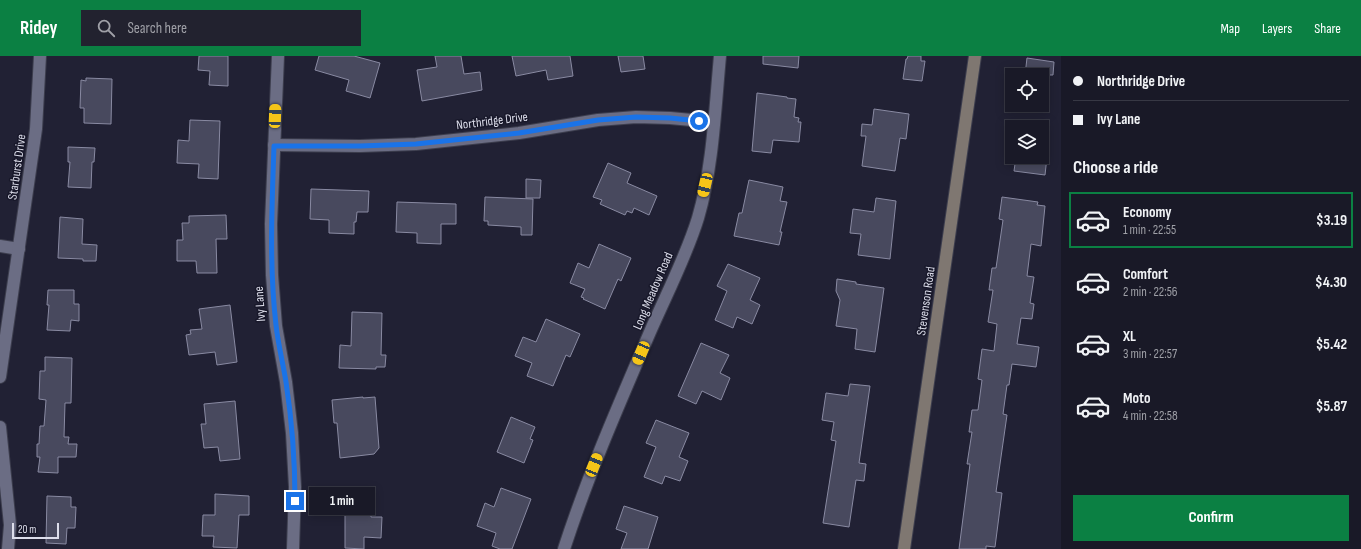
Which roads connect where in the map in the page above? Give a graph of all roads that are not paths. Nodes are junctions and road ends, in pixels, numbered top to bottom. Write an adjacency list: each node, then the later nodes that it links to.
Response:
1 (40, 56): 8 (street, Starburst Drive)
2 (278, 56): 6 (street, Ivy Lane)
3 (720, 56): 5 (street, Long Meadow Road)
4 (975, 56): 14 (main road, Stevenson Road)
5 (713, 122): 6 (street, Northridge Drive); 13 (street, Long Meadow Road)
6 (274, 146): 12 (street, Ivy Lane)
7 (0, 246): 8 (street)
8 (19, 249): 9 (street, Starburst Drive)
9 (0, 377)
10 (0, 427): 11 (street)
11 (8, 549)
12 (293, 549)
13 (564, 549)
14 (904, 549)

